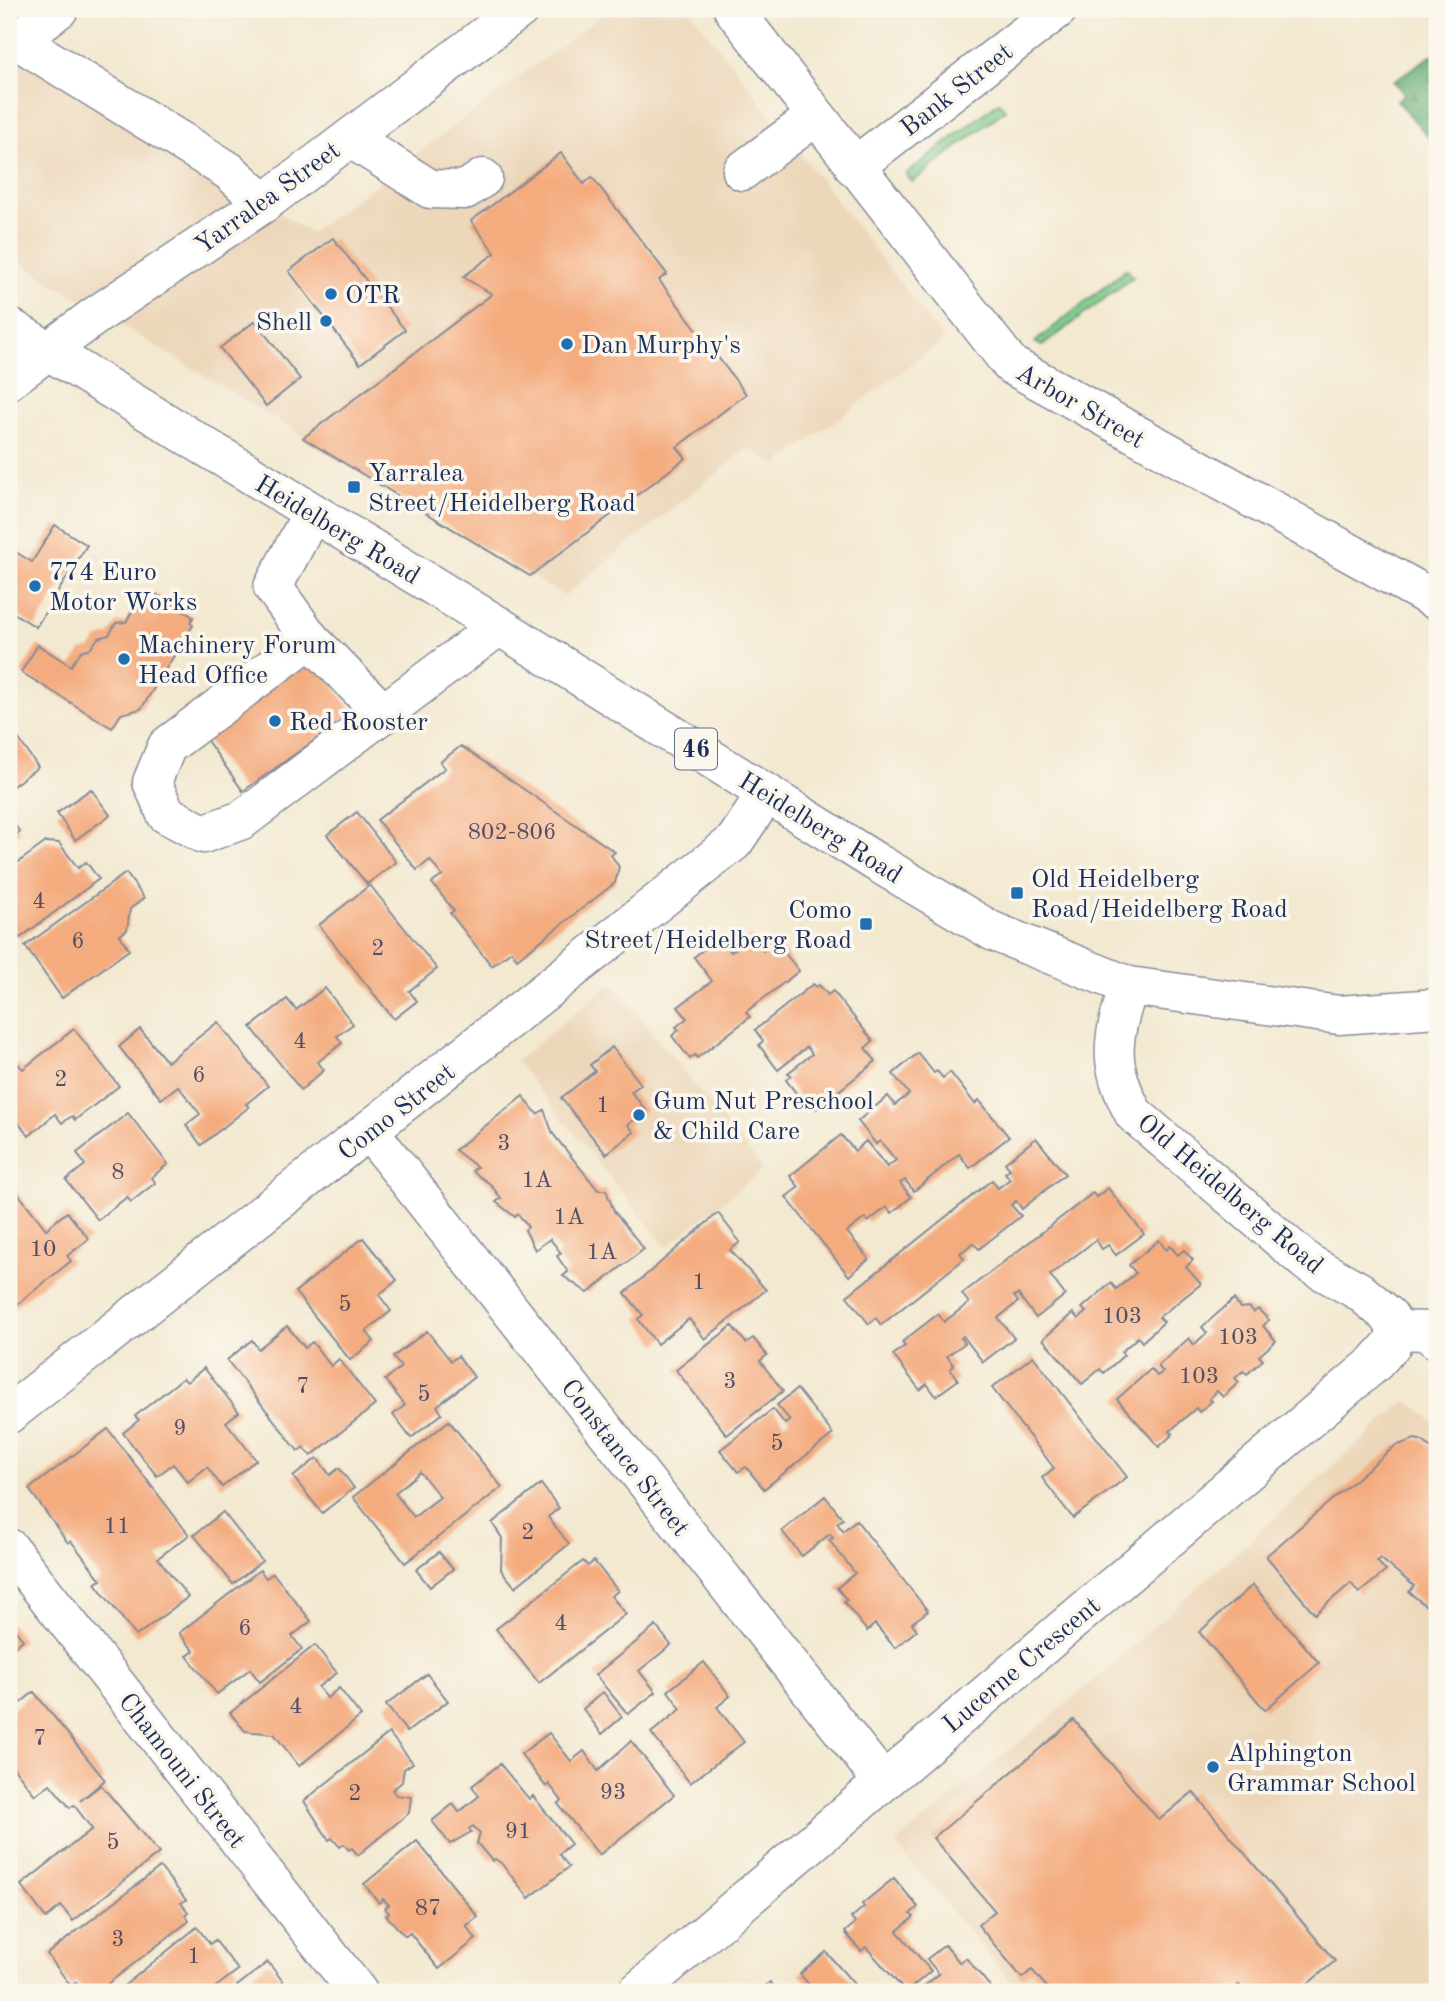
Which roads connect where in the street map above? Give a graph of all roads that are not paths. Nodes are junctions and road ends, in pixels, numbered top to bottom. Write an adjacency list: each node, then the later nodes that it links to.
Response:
1 (59, 9): 5 (street)
2 (520, 9): 7 (street, Yarralea Street)
3 (733, 9): 6 (street, Arbor Street)
4 (1058, 9): 8 (street, Bank Street)
5 (13, 38): 11 (street)
6 (815, 117): 8 (street, Arbor Street); 9 (street)
7 (350, 138): 10 (street); 11 (street, Yarralea Street)
8 (854, 167): 16 (street, Arbor Street)
9 (742, 170)
10 (483, 178)
11 (264, 203): 13 (street, Yarralea Street)
12 (9, 327): 13 (street, Heidelberg Road / 46)
13 (47, 351): 14 (street, Yarralea Street); 15 (street, Heidelberg Road / 46)
14 (9, 380)
15 (312, 513): 17 (street, Heidelberg Road / 46); 18 (street)
16 (1437, 601)
17 (499, 626): 19 (street); 20 (street, Heidelberg Road / 46)
18 (310, 639): 19 (street); 19 (street)
19 (384, 715)
20 (767, 793): 21 (street, Heidelberg Road / 46); 23 (street, Como Street)
21 (1129, 986): 22 (street, Heidelberg Road / 46); 24 (street, Old Heidelberg Road)
22 (1437, 1008)
23 (369, 1131): 26 (street, Como Street); 28 (street, Constance Street)
24 (1397, 1330): 25 (street); 28 (street, Lucerne Crescent)
25 (1437, 1340)
26 (9, 1414)
27 (9, 1548): 29 (street, Chamouni Street)
28 (883, 1782): 30 (street, Lucerne Crescent)
29 (358, 1992)
30 (637, 1992)

